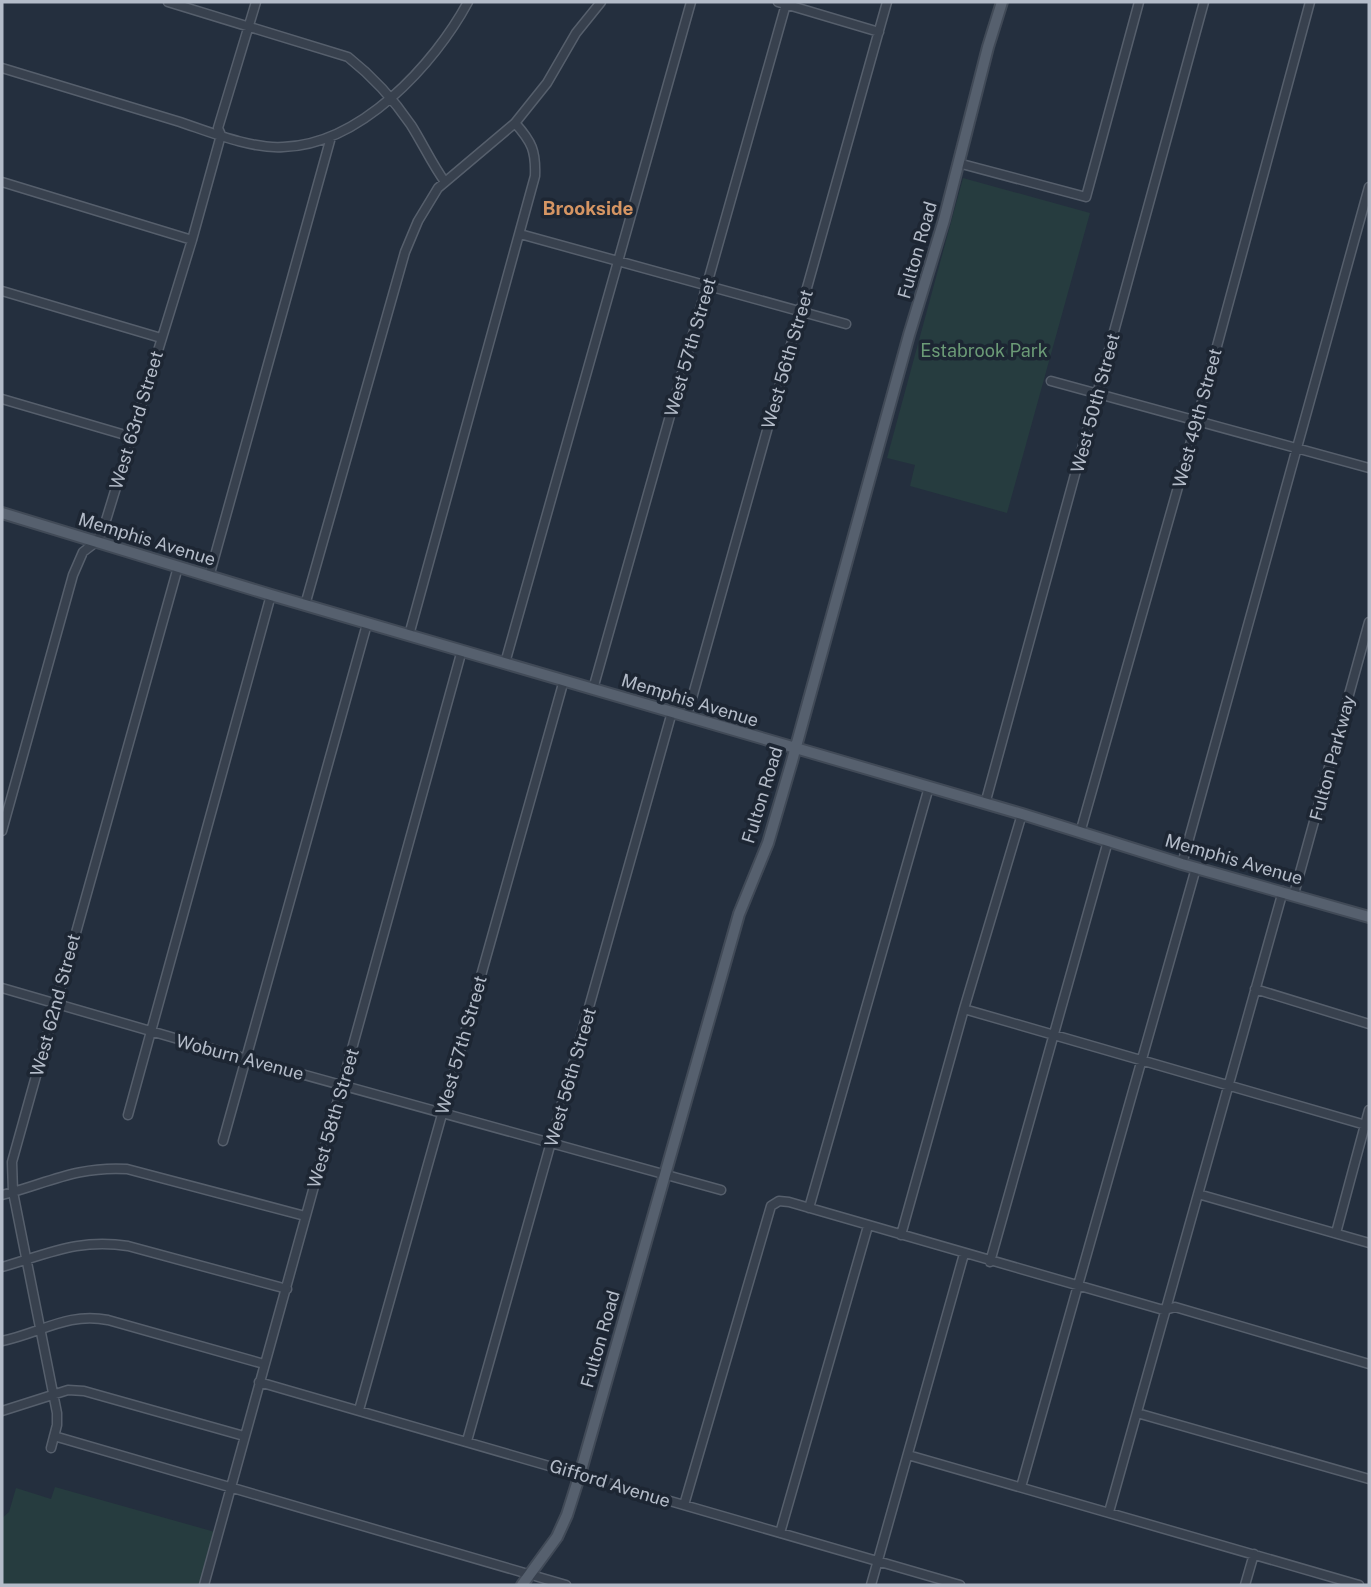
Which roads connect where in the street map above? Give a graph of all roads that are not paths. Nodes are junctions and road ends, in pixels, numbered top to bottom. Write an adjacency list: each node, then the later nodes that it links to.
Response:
1 (168, 2): 12 (street)
2 (257, 2): 12 (street, West 63rd Street)
3 (468, 2): 15 (street)
4 (601, 2): 16 (street)
5 (691, 2): 25 (street)
6 (887, 2): 13 (street, West 56th Street)
7 (1002, 2): 19 (main road, Fulton Road)
8 (1139, 2): 19 (street)
9 (1204, 2): 32 (street, West 50th Street)
10 (1310, 2): 34 (street, West 49th Street)
11 (782, 3): 13 (street); 26 (street, West 57th Street)
12 (249, 26): 15 (street); 17 (street, West 63rd Street)
13 (879, 32): 28 (street, West 56th Street)
14 (2, 68): 17 (street)
15 (391, 98): 18 (street); 21 (street)
16 (515, 123): 21 (street); 23 (street)
17 (221, 135): 18 (street); 24 (street, West 63rd Street)
18 (331, 137): 41 (street)
19 (958, 163): 53 (main road, Fulton Road)
20 (2, 182): 24 (street)
21 (445, 182): 43 (street)
22 (1369, 187): 36 (street)
23 (520, 234): 25 (street); 46 (street)
24 (192, 240): 30 (street, West 63rd Street)
25 (618, 262): 26 (street); 48 (street)
26 (706, 287): 28 (street); 50 (street, West 57th Street)
27 (2, 291): 30 (street)
28 (800, 313): 29 (street); 52 (street, West 56th Street)
29 (846, 324)
30 (161, 338): 35 (street, West 63rd Street)
31 (1051, 381): 32 (street)
32 (1097, 394): 34 (street); 55 (street, West 50th Street)
33 (2, 399): 35 (street)
34 (1197, 420): 36 (street); 58 (street, West 49th Street)
35 (132, 437): 39 (street, West 63rd Street)
36 (1299, 448): 37 (street); 60 (street)
37 (1369, 468)
38 (2, 513): 39 (main road, Memphis Avenue)
39 (96, 541): 40 (main road, Memphis Avenue); 57 (street, West 63rd Street)
40 (178, 567): 41 (main road, Memphis Avenue); 66 (street, West 62nd Street)
41 (209, 577): 42 (main road, Memphis Avenue)
42 (271, 595): 43 (main road, Memphis Avenue); 69 (street)
43 (305, 606): 45 (main road, Memphis Avenue)
44 (1369, 622): 62 (street, Fulton Parkway)
45 (367, 624): 46 (main road, Memphis Avenue); 71 (street)
46 (409, 635): 47 (main road, Memphis Avenue)
47 (462, 650): 48 (main road, Memphis Avenue); 73 (street, West 58th Street)
48 (505, 663): 49 (main road, Memphis Avenue)
49 (564, 680): 50 (main road, Memphis Avenue); 76 (street, West 57th Street)
50 (593, 689): 51 (main road, Memphis Avenue)
51 (672, 712): 52 (main road, Memphis Avenue); 80 (street, West 56th Street)
52 (687, 716): 53 (main road, Memphis Avenue)
53 (795, 749): 54 (main road, Memphis Avenue); 81 (main road, Fulton Road)
54 (929, 788): 55 (main road, Memphis Avenue); 86 (street)
55 (985, 804): 56 (main road, Memphis Avenue)
56 (1022, 814): 58 (main road, Memphis Avenue); 67 (street)
57 (2, 831)
58 (1080, 833): 59 (main road, Memphis Avenue)
59 (1108, 841): 60 (main road, Memphis Avenue); 70 (street)
60 (1182, 864): 61 (main road, Memphis Avenue)
61 (1196, 868): 62 (main road, Memphis Avenue); 72 (street)
62 (1289, 892): 63 (main road, Memphis Avenue); 65 (street, Fulton Parkway)
63 (1369, 917)
64 (2, 988): 66 (street, Woburn Avenue)
65 (1255, 989): 68 (street); 74 (street, Fulton Parkway)
66 (55, 1004): 69 (street, Woburn Avenue); 83 (street, West 62nd Street)
67 (964, 1009): 70 (street); 90 (street)
68 (1369, 1024)
69 (151, 1032): 71 (street, Woburn Avenue); 77 (street)
70 (1054, 1036): 72 (street); 94 (street)
71 (247, 1059): 73 (street, Woburn Avenue); 79 (street)
72 (1142, 1061): 74 (street); 96 (street)
73 (343, 1085): 76 (street, Woburn Avenue); 87 (street, West 58th Street)
74 (1227, 1085): 78 (street); 84 (street, Fulton Parkway)
75 (1369, 1110): 78 (street)
76 (442, 1112): 80 (street, Woburn Avenue); 105 (street, West 57th Street)
77 (128, 1115)
78 (1367, 1126): 89 (street)
79 (223, 1141)
80 (552, 1142): 81 (street, Woburn Avenue); 110 (street, West 56th Street)
81 (665, 1174): 82 (street, Woburn Avenue); 113 (main road, Fulton Road)
82 (721, 1190)
83 (13, 1192): 85 (street); 87 (street); 93 (street, West 62nd Street)
84 (1198, 1194): 89 (street); 98 (street, Fulton Parkway)
85 (2, 1195)
86 (809, 1208): 88 (street); 117 (street)
87 (305, 1216): 97 (street, West 58th Street)
88 (868, 1226): 90 (street); 119 (street)
89 (1336, 1233): 91 (street)
90 (901, 1235): 92 (street)
91 (1369, 1243)
92 (964, 1254): 94 (street); 112 (street)
93 (25, 1261): 95 (street); 97 (street); 99 (street, West 62nd Street)
94 (990, 1262): 96 (street)
95 (2, 1267)
96 (1079, 1287): 98 (street); 116 (street)
97 (287, 1289): 101 (street, West 58th Street)
98 (1165, 1310): 102 (street); 107 (street, Fulton Parkway)
99 (41, 1329): 100 (street); 101 (street); 104 (street, West 62nd Street)
100 (2, 1341)
101 (264, 1364): 103 (street, West 58th Street)
102 (1369, 1364)
103 (259, 1382): 105 (street, Gifford Avenue); 109 (street, West 58th Street)
104 (54, 1396): 106 (street); 108 (street, West 62nd Street); 109 (street)
105 (359, 1410): 110 (street, Gifford Avenue)
106 (2, 1411)
107 (1137, 1413): 114 (street); 118 (street, Fulton Parkway)
108 (54, 1436): 111 (street, West 62nd Street); 115 (street)
109 (244, 1436): 115 (street, West 58th Street)
110 (467, 1441): 113 (street, Gifford Avenue)
111 (51, 1448)
112 (908, 1455): 116 (street); 121 (street)
113 (580, 1474): 117 (street, Gifford Avenue); 122 (main road, Fulton Road)
114 (1369, 1479)
115 (230, 1487): 122 (street); 123 (street, West 58th Street)
116 (1021, 1487): 118 (street)
117 (684, 1505): 119 (street, Gifford Avenue)
118 (1109, 1512): 120 (street)
119 (780, 1533): 121 (street, Gifford Avenue)
120 (1254, 1554): 128 (street); 129 (street)
121 (878, 1561): 126 (street); 127 (street, Gifford Avenue)
122 (530, 1574): 124 (main road, Fulton Road); 125 (street)
123 (204, 1585)
124 (522, 1585)
125 (566, 1585)
126 (871, 1585)
127 (960, 1585)
128 (1245, 1585)
129 (1359, 1585)

